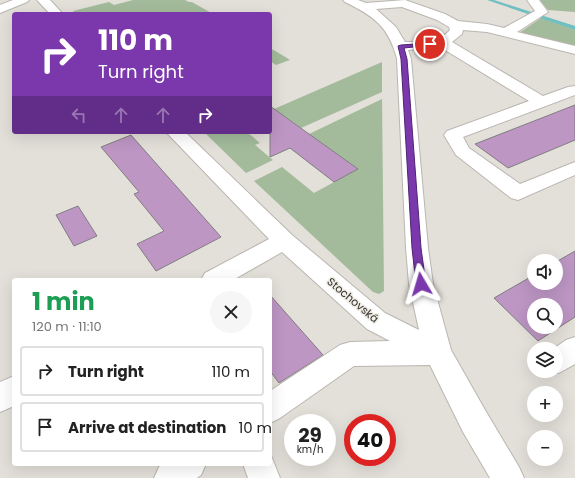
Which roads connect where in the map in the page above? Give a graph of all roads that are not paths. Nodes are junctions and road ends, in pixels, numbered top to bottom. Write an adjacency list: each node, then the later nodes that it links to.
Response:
1 (23, 0): 7 (street)
2 (43, 0): 8 (street)
3 (349, 0): 6 (street)
4 (533, 0): 10 (street)
5 (403, 1): 6 (street); 9 (street)
6 (366, 7): 12 (street)
7 (0, 9)
8 (55, 12)
9 (455, 26): 10 (street); 11 (street)
10 (506, 33): 13 (street)
11 (442, 42): 12 (street); 15 (street)
12 (401, 46): 20 (street)
13 (575, 50)
14 (573, 90): 15 (street)
15 (542, 101): 17 (street)
16 (177, 134): 18 (street, Stochovská)
17 (575, 168)
18 (284, 240): 19 (street); 20 (street, Stochovská)
19 (217, 278)
20 (438, 353): 23 (street); 28 (street)
21 (12, 391): 22 (street)
22 (0, 398)
23 (272, 408)
24 (187, 466): 26 (street)
25 (260, 466): 27 (street)
26 (170, 478)
27 (264, 478)
28 (508, 478)

